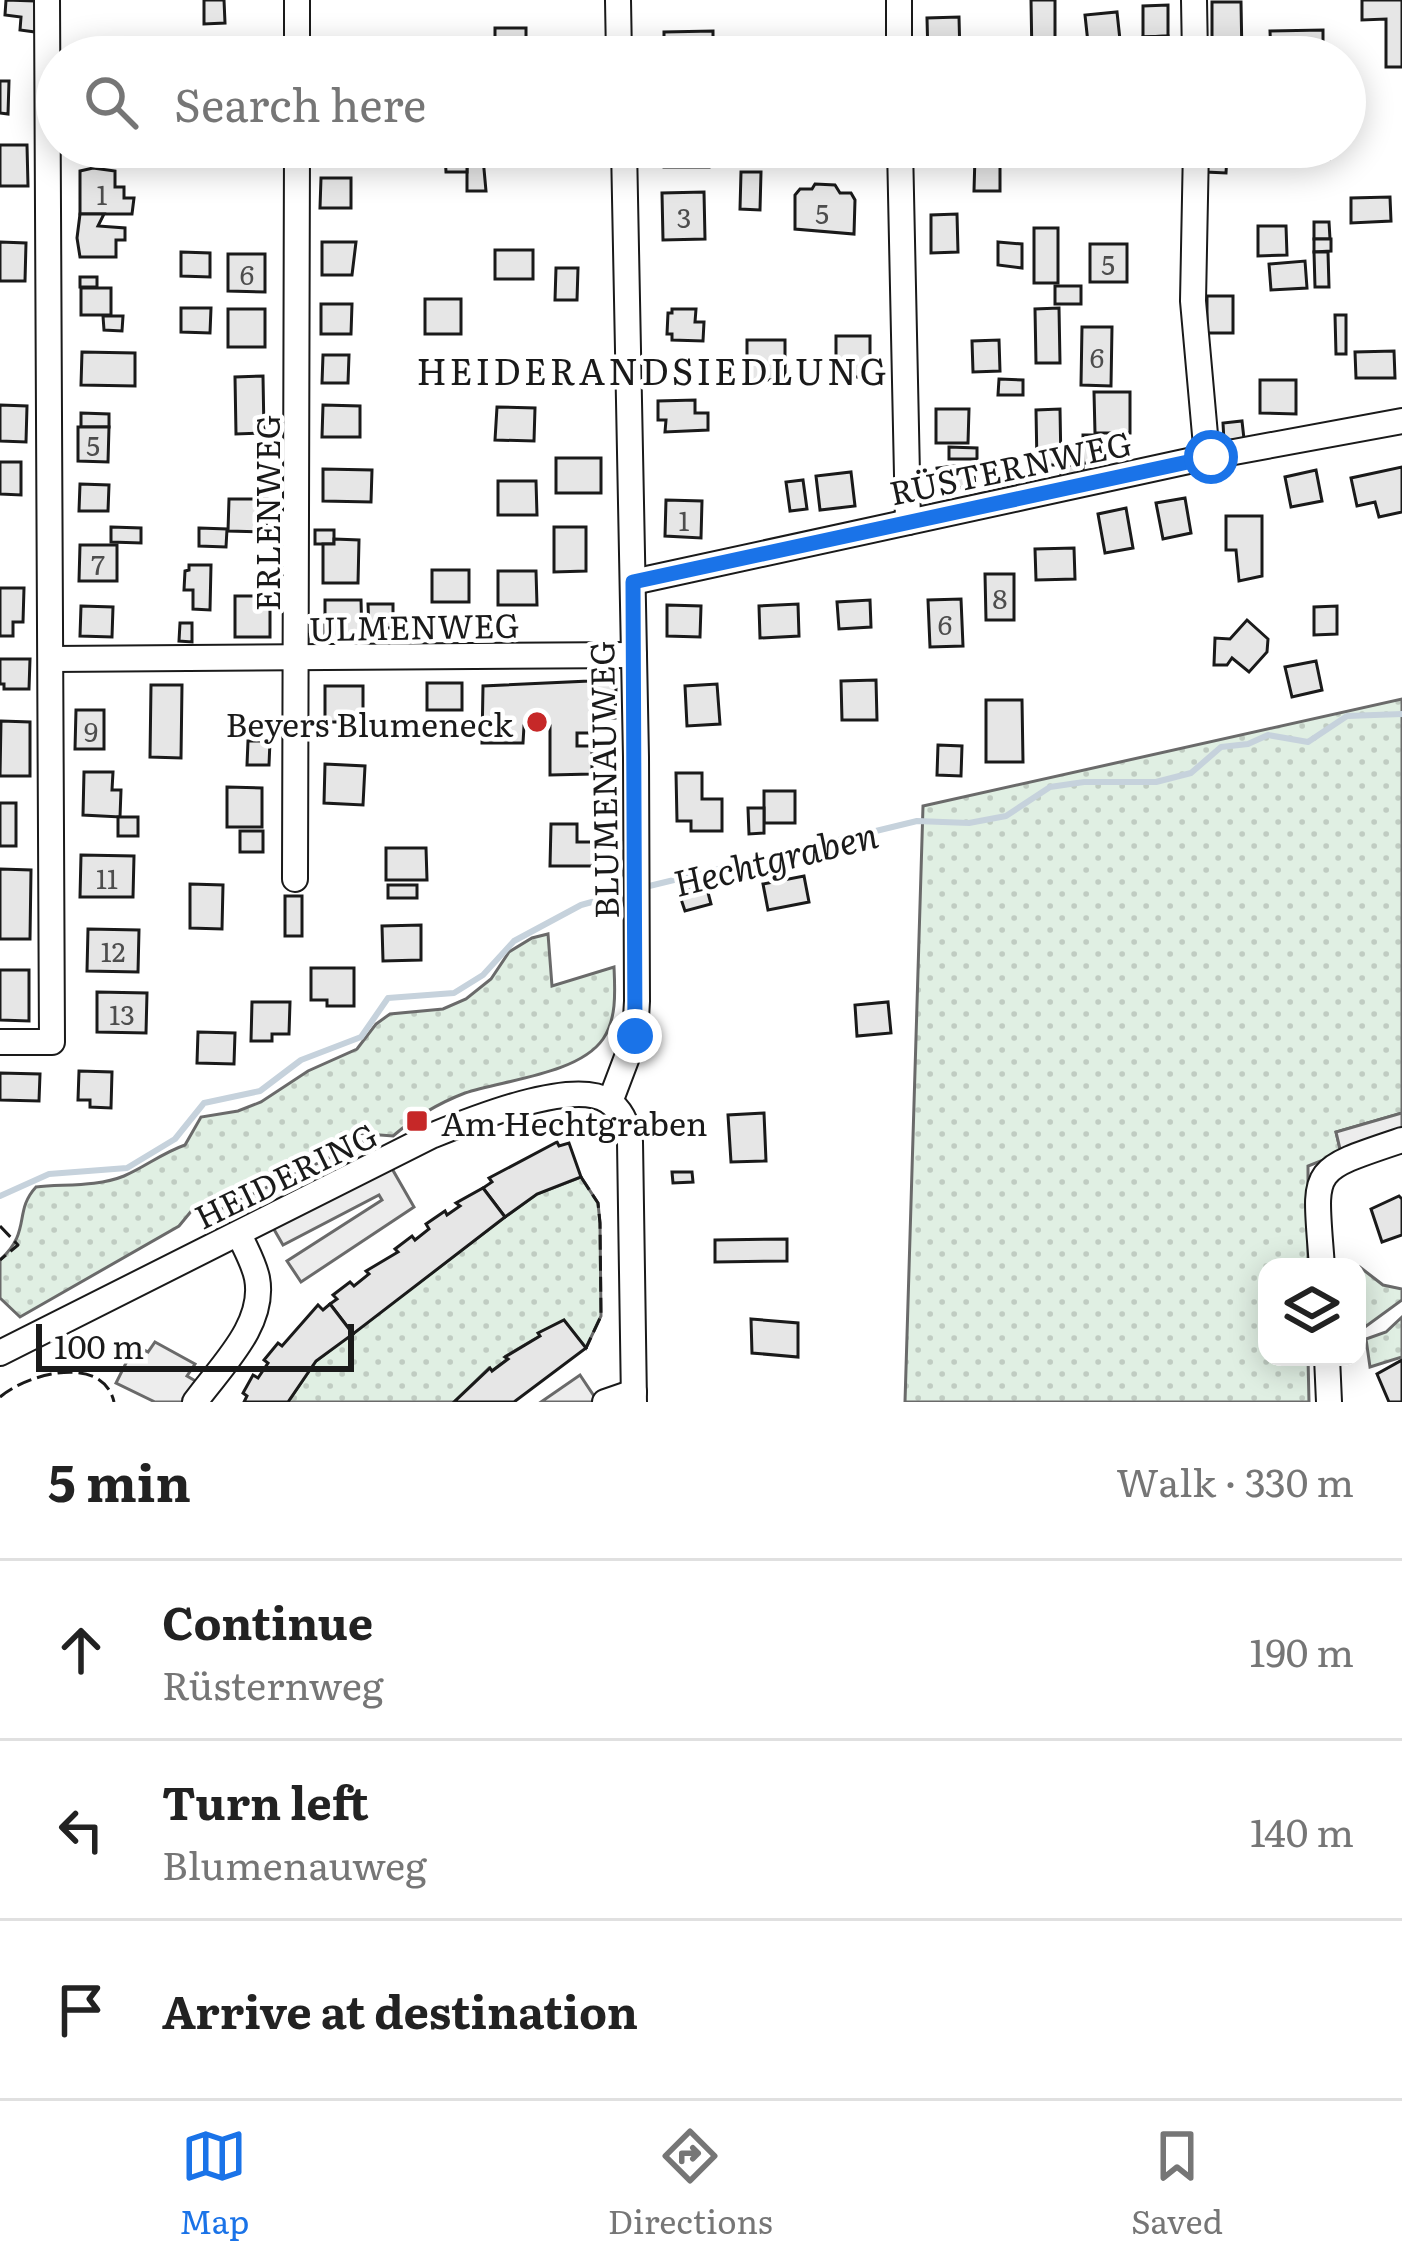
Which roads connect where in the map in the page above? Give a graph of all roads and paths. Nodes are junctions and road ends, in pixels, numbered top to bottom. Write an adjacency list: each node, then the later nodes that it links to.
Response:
1 (47, 0): 6 (street)
2 (297, 0): 7 (street)
3 (618, 0): 8 (street)
4 (899, 0): 9 (street)
5 (1194, 0): 10 (street)
6 (47, 36)
7 (297, 36)
8 (619, 36)
9 (899, 36)
10 (1195, 36)
11 (48, 168): 21 (street)
12 (298, 168): 22 (street, ERLENWEG)
13 (624, 168): 19 (street, BLUMENAUWEG)
14 (900, 168): 18 (street)
15 (1195, 168): 17 (street)
16 (1402, 421): 17 (street, RÜSTERNWEG)
17 (1207, 457): 18 (street, RÜSTERNWEG)
18 (908, 522): 19 (street, RÜSTERNWEG)
19 (633, 582): 20 (street, BLUMENAUWEG)
20 (634, 656): 22 (street, ULMENWEG); 25 (street, BLUMENAUWEG)
21 (52, 659): 22 (street, ULMENWEG); 24 (street)
22 (298, 660): 23 (street, ERLENWEG)
23 (296, 879)
24 (0, 1042)
25 (610, 1102): 27 (street, HEIDERING); 31 (street)
26 (1402, 1140): 28 (street)
27 (239, 1234): 29 (street, HEIDERING); 32 (street)
28 (1321, 1258)
29 (0, 1353)
30 (1327, 1366): 34 (street)
31 (634, 1397): 33 (street)
32 (195, 1402)
33 (605, 1402)
34 (1329, 1402)

